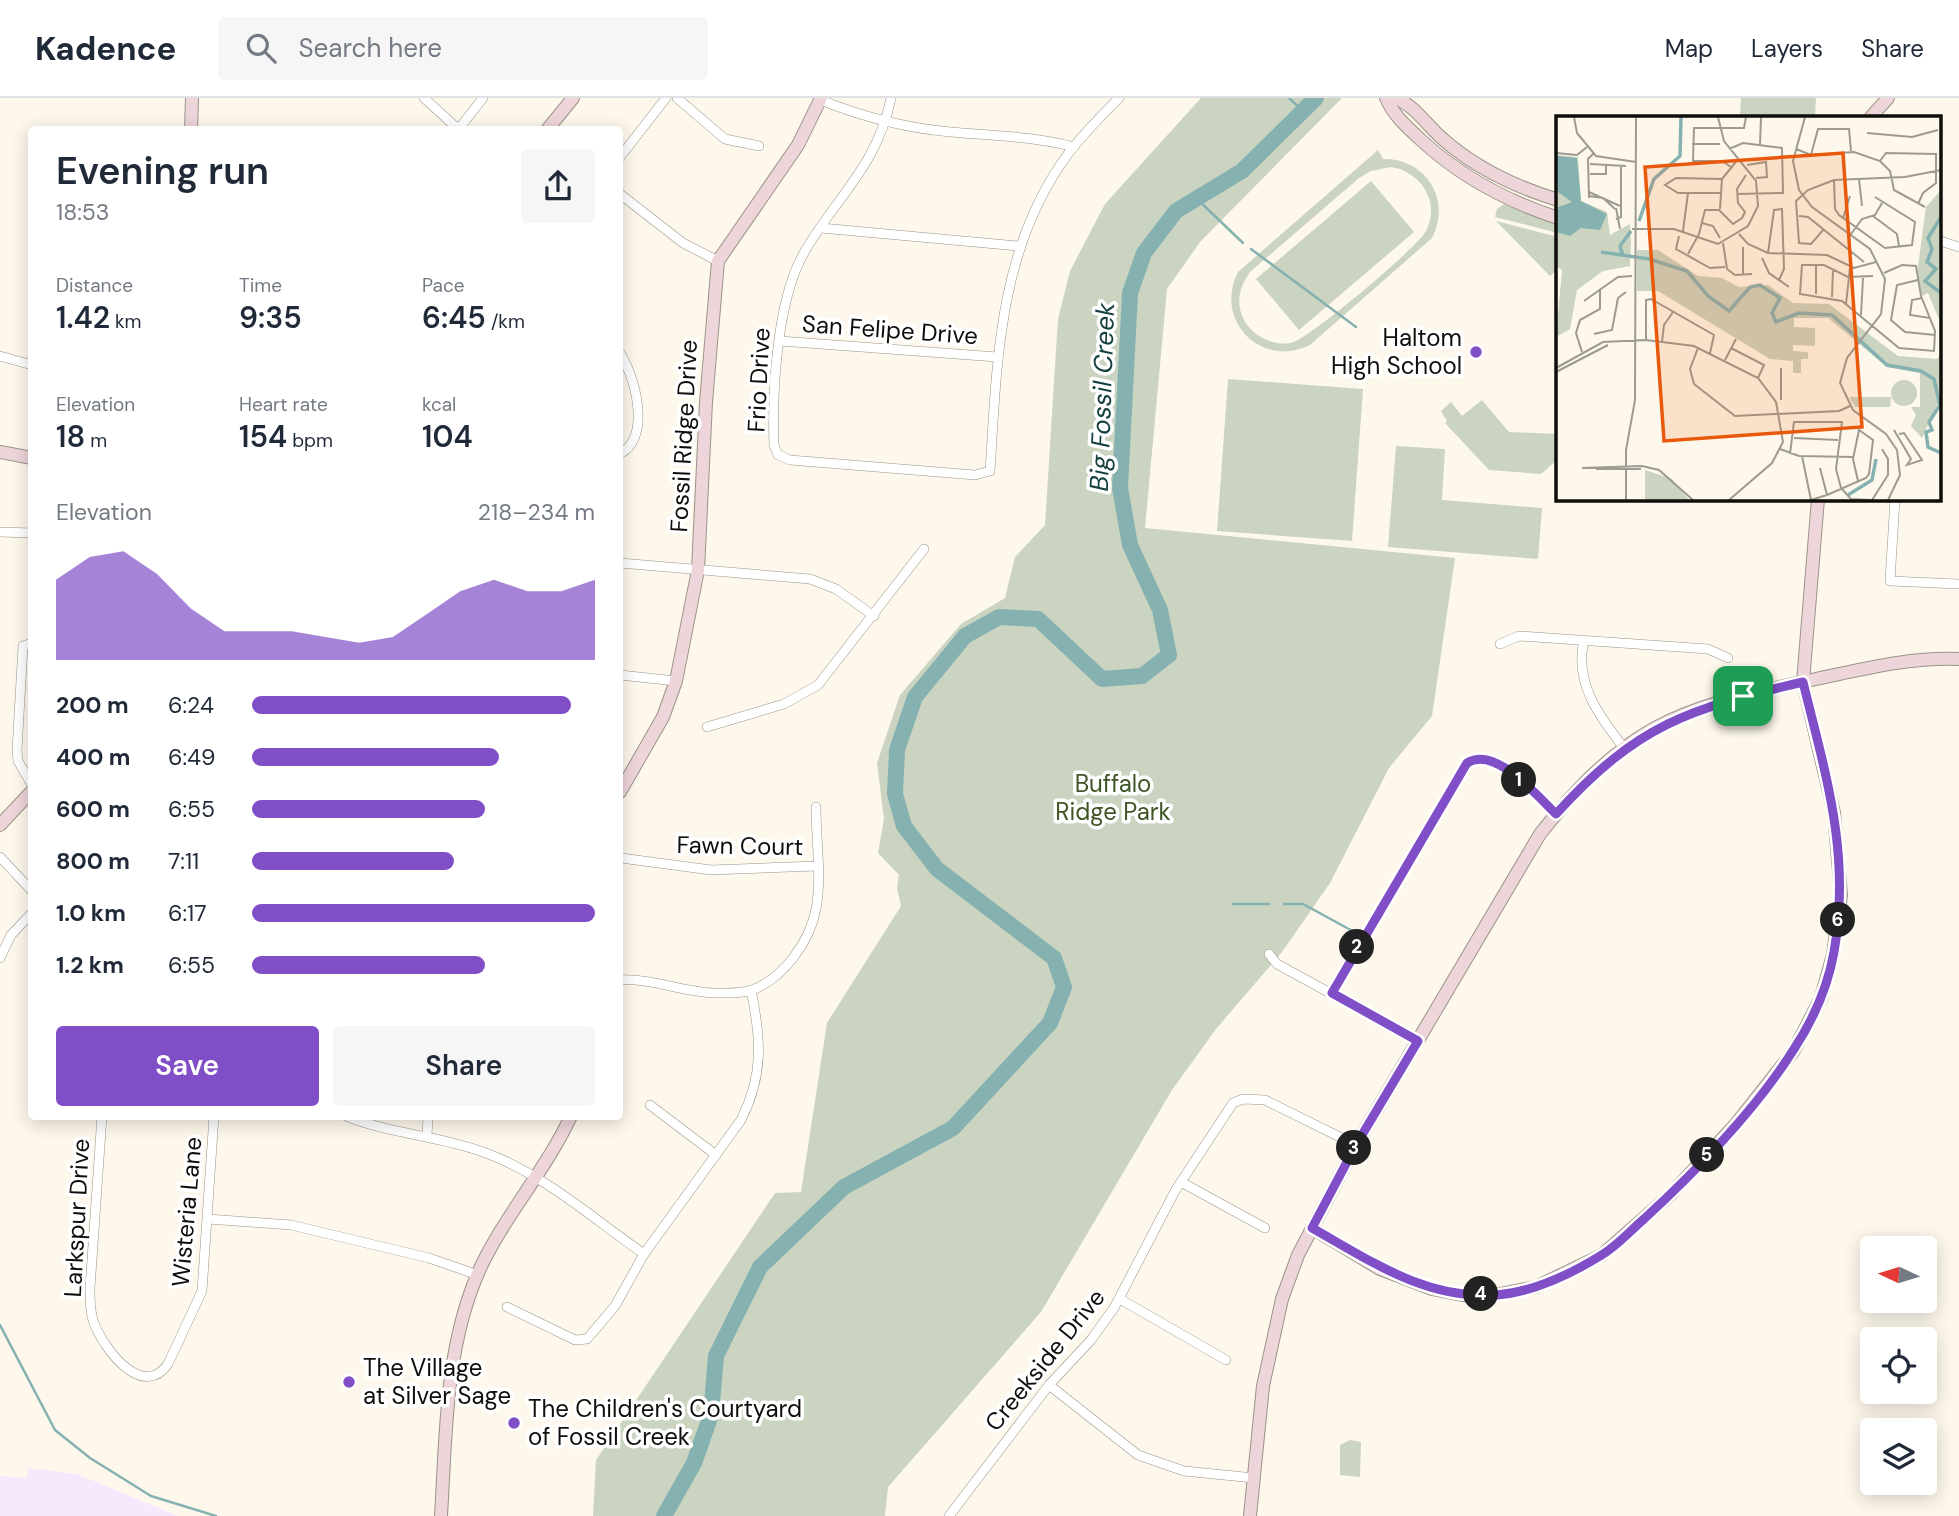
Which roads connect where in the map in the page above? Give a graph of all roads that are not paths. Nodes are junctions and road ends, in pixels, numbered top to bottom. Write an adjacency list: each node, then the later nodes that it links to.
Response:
1 (192, 98): 15 (street)
2 (424, 98): 16 (street)
3 (483, 98): 17 (street)
4 (573, 98): 18 (street)
5 (666, 98): 21 (street)
6 (677, 98): 19 (street)
7 (891, 98): 14 (street, Frio Drive)
8 (1119, 98): 20 (street)
9 (1386, 98): 23 (street)
10 (1395, 98): 22 (street)
11 (1888, 98): 13 (street)
12 (821, 99): 14 (street); 31 (street, Fossil Ridge Drive)
13 (1872, 116)
14 (886, 123): 20 (street); 27 (street, Frio Drive)
15 (191, 126)
16 (455, 126)
17 (460, 126)
18 (551, 126)
19 (760, 146)
20 (1074, 146): 29 (street)
21 (623, 153)
22 (1498, 176): 23 (street); 25 (street)
23 (1494, 193): 26 (street)
24 (623, 196): 31 (street)
25 (1556, 199)
26 (1556, 217)
27 (821, 228): 29 (street); 32 (street, Frio Drive)
28 (1941, 241): 30 (street)
29 (1019, 246): 34 (street)
30 (1959, 247)
31 (718, 261): 46 (street, Fossil Ridge Drive)
32 (780, 341): 34 (street, San Felipe Drive); 34 (street, Frio Drive)
33 (0, 356): 36 (street)
34 (997, 357)
35 (623, 360): 38 (street)
36 (28, 364)
37 (0, 452): 39 (street)
38 (623, 452)
39 (28, 457)
40 (1818, 500): 56 (street)
41 (1895, 500): 47 (street)
42 (0, 532): 43 (street)
43 (28, 533)
44 (924, 549): 48 (street)
45 (623, 563): 46 (street)
46 (698, 570): 48 (street); 55 (street, Fossil Ridge Drive)
47 (1959, 584)
48 (874, 616): 57 (street)
49 (1584, 640): 51 (street); 52 (street); 58 (street)
50 (28, 644): 59 (street)
51 (1500, 644)
52 (1728, 658)
53 (1959, 659): 56 (street)
54 (623, 675): 55 (street)
55 (676, 681): 60 (street, Fossil Ridge Drive)
56 (1803, 682): 58 (street); 89 (street)
57 (707, 727)
58 (1624, 748): 63 (street)
59 (28, 778)
60 (623, 787)
61 (28, 795): 64 (street)
62 (816, 807): 67 (street)
63 (1556, 814): 74 (street); 75 (street)
64 (0, 825)
65 (0, 857): 68 (street)
66 (623, 858): 67 (street, Fawn Court)
67 (817, 866): 73 (street)
68 (28, 887)
69 (28, 917): 71 (street)
70 (1269, 954): 74 (street)
71 (0, 958)
72 (623, 980): 73 (street)
73 (751, 990): 84 (street)
74 (1332, 993): 75 (street)
75 (1418, 1041): 83 (street)
76 (650, 1105): 84 (street)
77 (102, 1120): 95 (street, Larkspur Drive)
78 (214, 1120): 87 (street, Wisteria Lane)
79 (362, 1120): 82 (street)
80 (428, 1120): 82 (street)
81 (570, 1120): 85 (street)
82 (427, 1136): 85 (street)
83 (1356, 1145): 86 (street, Creekside Drive); 89 (street)
84 (716, 1155): 90 (street)
85 (536, 1178): 90 (street); 91 (street)
86 (1181, 1182): 88 (street); 92 (street, Creekside Drive)
87 (208, 1219): 91 (street); 95 (street, Wisteria Lane)
88 (1265, 1228)
89 (1312, 1228): 97 (street)
90 (644, 1254): 93 (street)
91 (478, 1275): 98 (street)
92 (1120, 1298): 94 (street); 96 (street, Creekside Drive)
93 (507, 1307)
94 (1226, 1360)
95 (150, 1378)
96 (1049, 1385): 97 (street); 99 (street, Creekside Drive)
97 (1254, 1478): 100 (street)
98 (441, 1516)
99 (949, 1516)
100 (1250, 1516)

